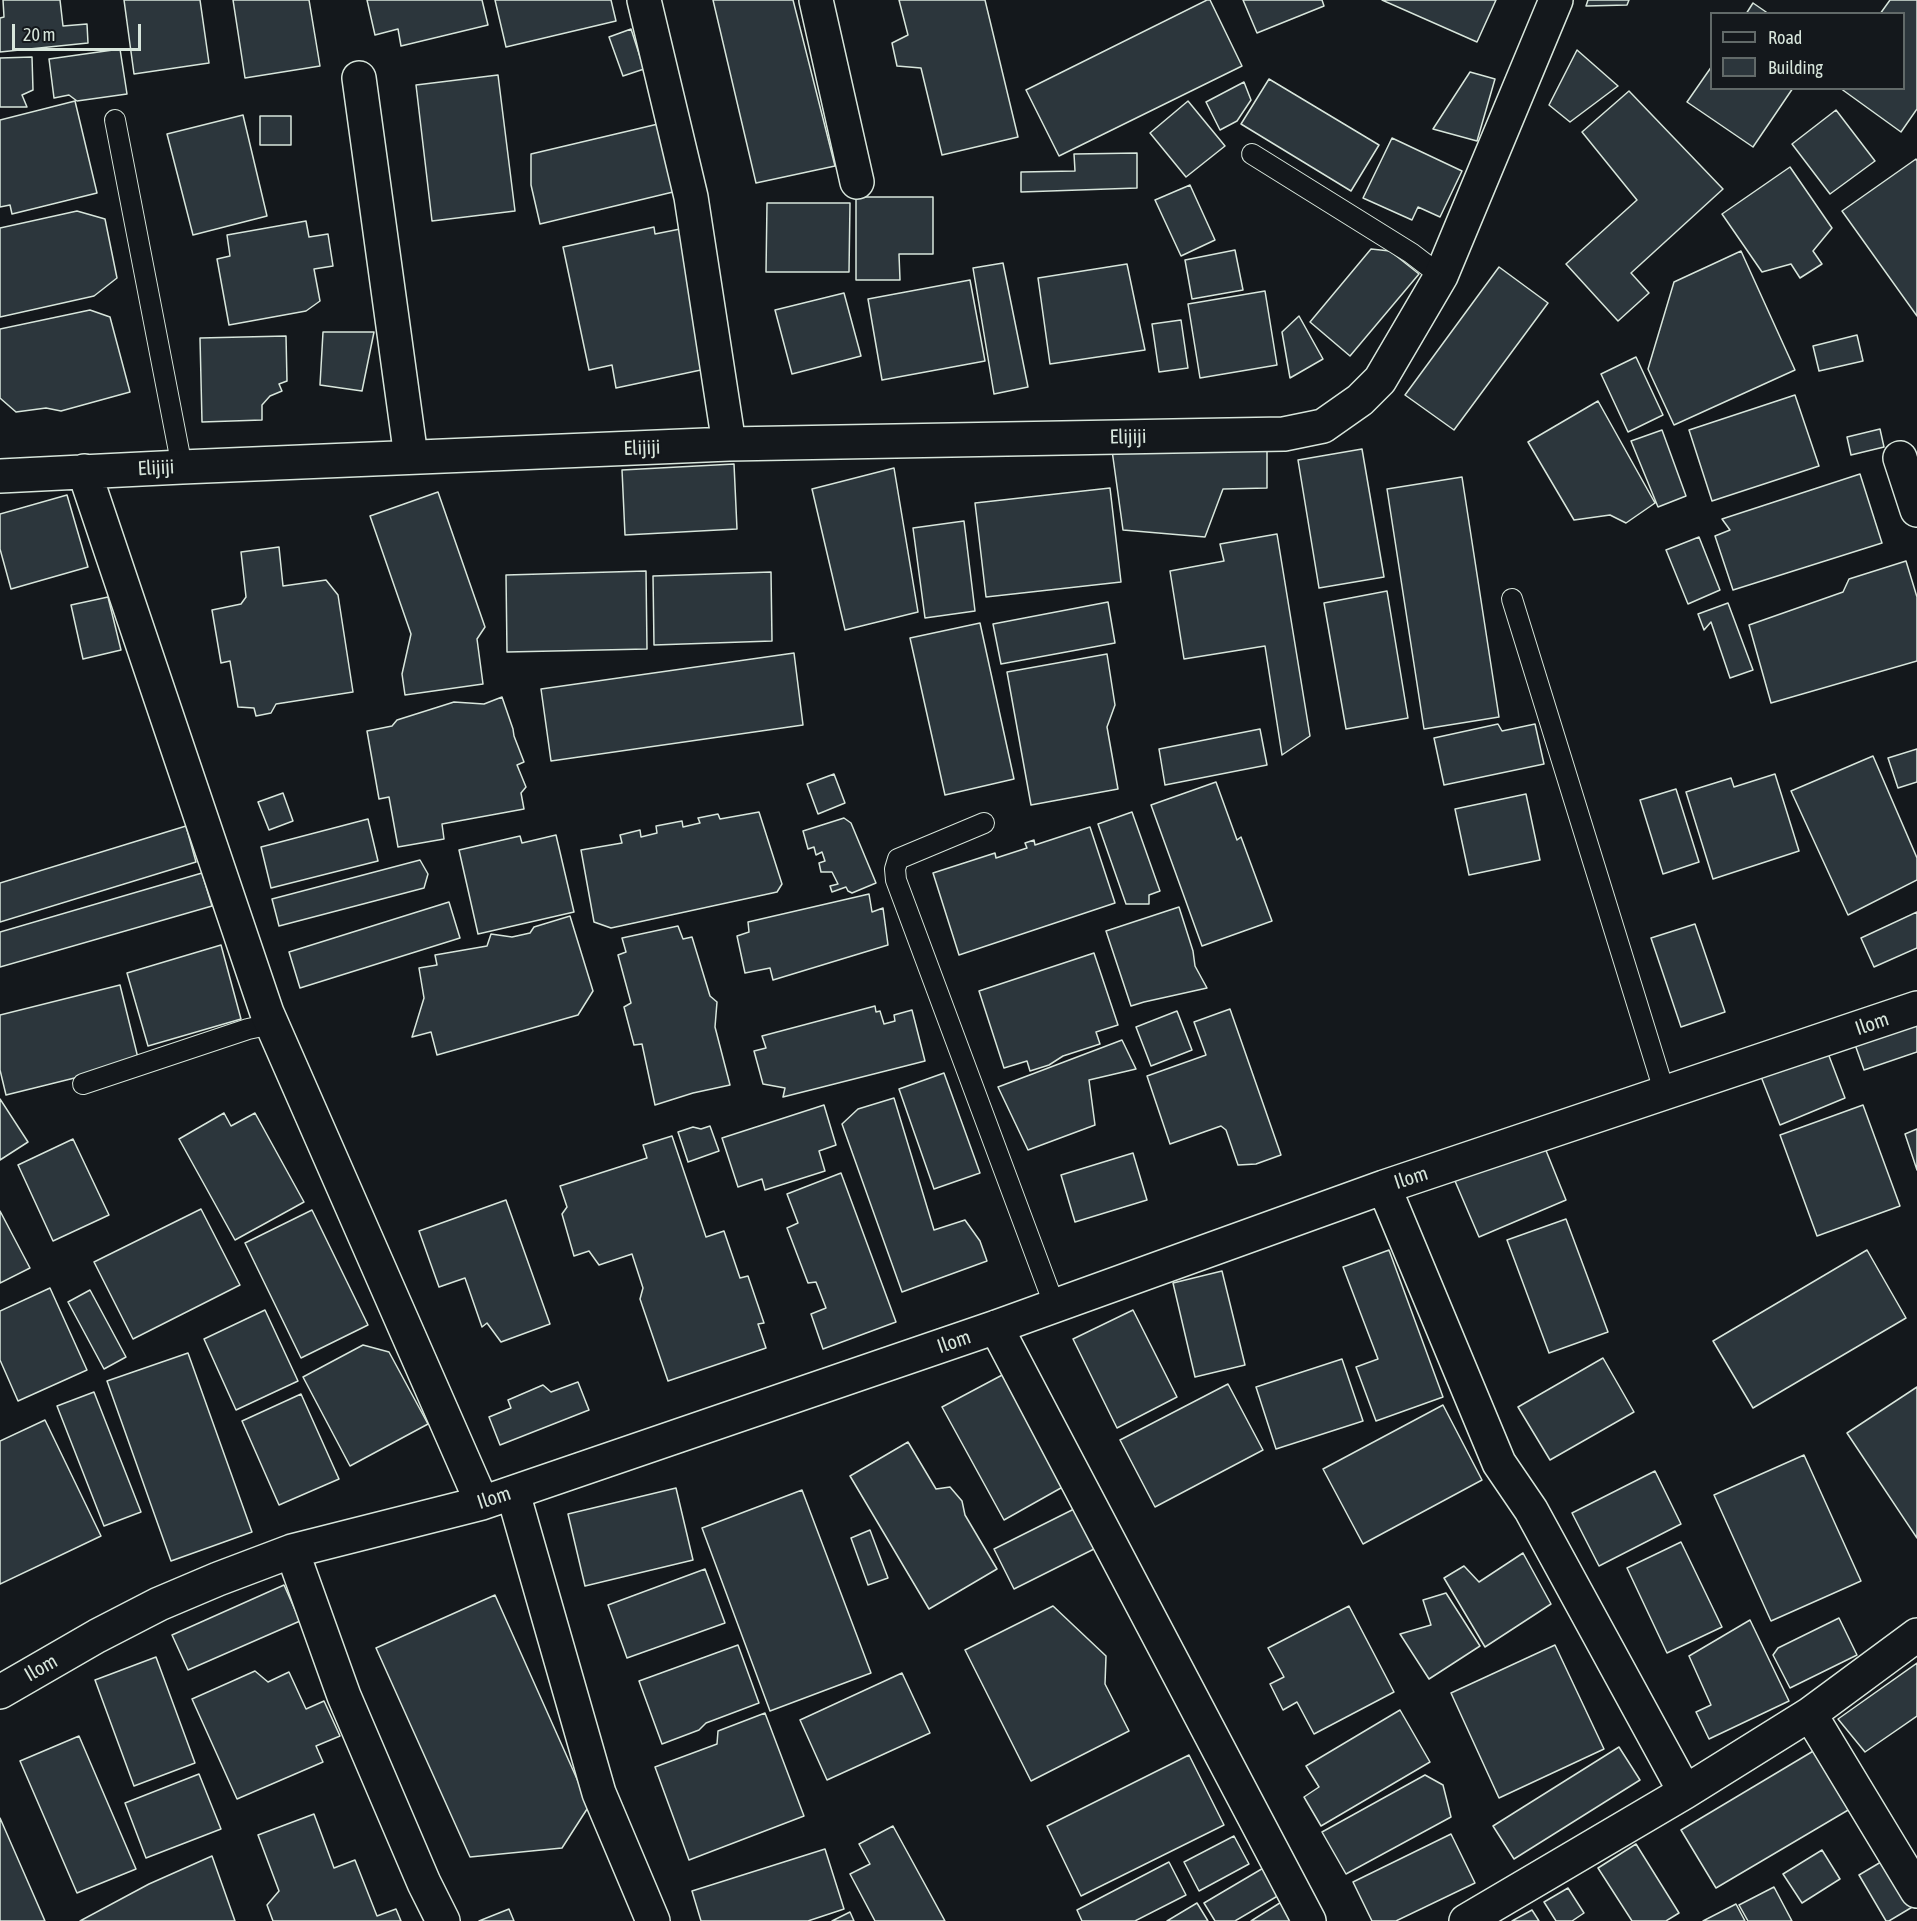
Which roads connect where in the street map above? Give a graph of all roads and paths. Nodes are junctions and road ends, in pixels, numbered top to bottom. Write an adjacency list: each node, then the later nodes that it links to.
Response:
1 (644, 0): 9 (street)
2 (816, 0): 7 (street)
3 (1556, 0): 8 (street, Elijiji)
4 (359, 78): 10 (street)
5 (115, 120): 12 (lane)
6 (1252, 154): 8 (lane)
7 (857, 182)
8 (1441, 276): 9 (street, Elijiji)
9 (729, 444): 10 (street, Elijiji)
10 (411, 457): 12 (street, Elijiji)
11 (1900, 458): 15 (street)
12 (182, 466): 13 (street, Elijiji)
13 (84, 471): 14 (street, Elijiji); 19 (street)
14 (0, 476)
15 (1917, 510)
16 (1512, 599): 21 (lane)
17 (984, 823): 23 (lane)
18 (1917, 1008): 21 (street, Ilom)
19 (272, 1024): 20 (lane); 26 (street)
20 (83, 1084)
21 (1665, 1094): 22 (street, Ilom)
22 (1384, 1187): 23 (street, Ilom); 31 (street)
23 (1055, 1307): 24 (street, Ilom)
24 (996, 1327): 25 (street, Ilom); 35 (street)
25 (513, 1493): 26 (street, Ilom); 34 (street)
26 (482, 1503): 27 (street, Ilom)
27 (292, 1551): 29 (street, Ilom); 33 (street)
28 (1917, 1635): 30 (street)
29 (0, 1692)
30 (1810, 1714): 31 (street); 32 (street)
31 (1685, 1792): 36 (street)
32 (1917, 1891)
33 (443, 1921)
34 (653, 1921)
35 (1309, 1921)
36 (1466, 1921)

